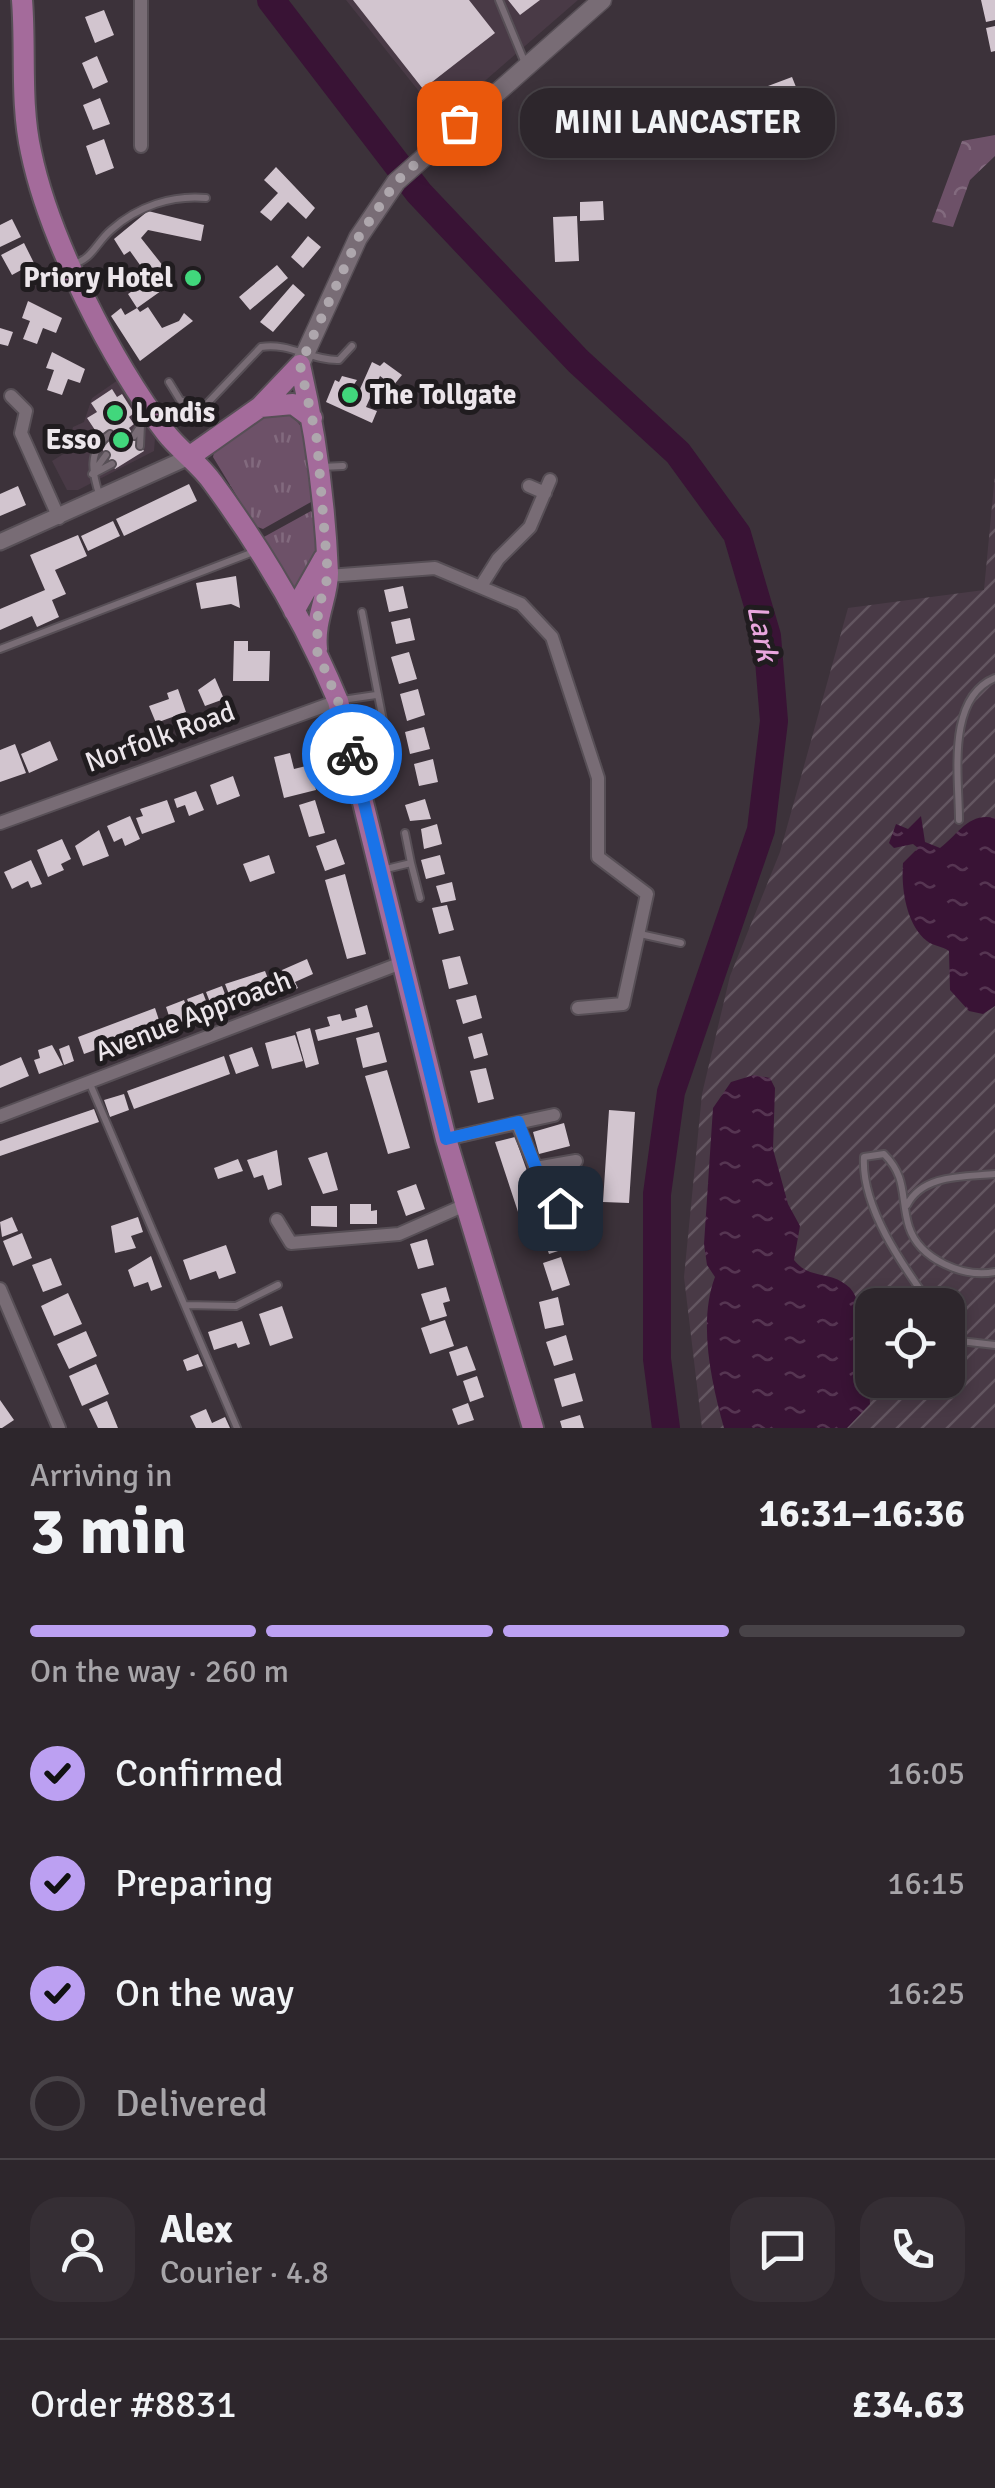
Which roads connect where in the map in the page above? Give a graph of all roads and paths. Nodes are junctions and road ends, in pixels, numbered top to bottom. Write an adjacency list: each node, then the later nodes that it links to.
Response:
1 (22, 0): 8 (main road)
2 (141, 0): 6 (street)
3 (499, 0): 5 (lane)
4 (602, 0): 5 (main road)
5 (526, 64): 10 (main road)
6 (141, 146)
7 (206, 198): 8 (lane)
8 (70, 265): 14 (main road)
9 (352, 346): 10 (lane)
10 (302, 359): 11 (lane); 13 (main road); 15 (main road)
11 (169, 382)
12 (11, 396): 28 (street)
13 (260, 406): 15 (main road); 21 (main road)
14 (146, 417): 16 (lane); 18 (lane); 19 (lane); 21 (main road)
15 (312, 418): 24 (main road)
16 (132, 421)
17 (110, 434): 25 (lane)
18 (134, 436)
19 (140, 446)
20 (106, 455): 25 (lane)
21 (189, 458): 27 (street); 30 (main road)
22 (112, 464): 25 (lane)
23 (343, 466): 24 (lane)
24 (320, 467): 31 (main road)
25 (92, 475): 27 (lane)
26 (529, 486): 32 (street)
27 (100, 498): 28 (street)
28 (59, 518): 29 (street)
29 (0, 542)
30 (258, 550): 33 (main road); 35 (lane)
31 (326, 566): 32 (street); 33 (main road); 36 (main road)
32 (481, 586): 47 (street)
33 (294, 611): 36 (main road)
34 (362, 612): 38 (lane)
35 (0, 648)
36 (317, 651): 39 (main road)
37 (995, 678): 41 (lane)
38 (376, 695): 39 (lane); 40 (lane)
39 (338, 701): 42 (street, Norfolk Road); 45 (main road)
40 (391, 762)
41 (959, 820)
42 (0, 824)
43 (405, 833): 44 (lane)
44 (411, 863): 45 (lane); 46 (lane)
45 (381, 870): 49 (main road)
46 (420, 898)
47 (640, 934): 48 (lane); 50 (street)
48 (681, 943)
49 (404, 962): 51 (street, Avenue Approach); 55 (main road)
50 (578, 1008)
51 (90, 1082): 53 (street, Avenue Approach); 67 (lane)
52 (554, 1115): 54 (street)
53 (0, 1116)
54 (518, 1122): 55 (street); 57 (street)
55 (446, 1139): 60 (main road)
56 (576, 1161): 57 (street)
57 (536, 1168): 59 (street)
58 (995, 1174): 61 (lane)
59 (595, 1200)
60 (465, 1204): 62 (street); 72 (main road)
61 (906, 1206): 63 (lane); 66 (lane)
62 (277, 1220)
63 (995, 1272)
64 (278, 1285): 67 (lane)
65 (0, 1288): 70 (street)
66 (921, 1288)
67 (185, 1306): 71 (lane)
68 (965, 1341): 69 (lane)
69 (995, 1346)
70 (59, 1428)
71 (236, 1428)
72 (532, 1428)

